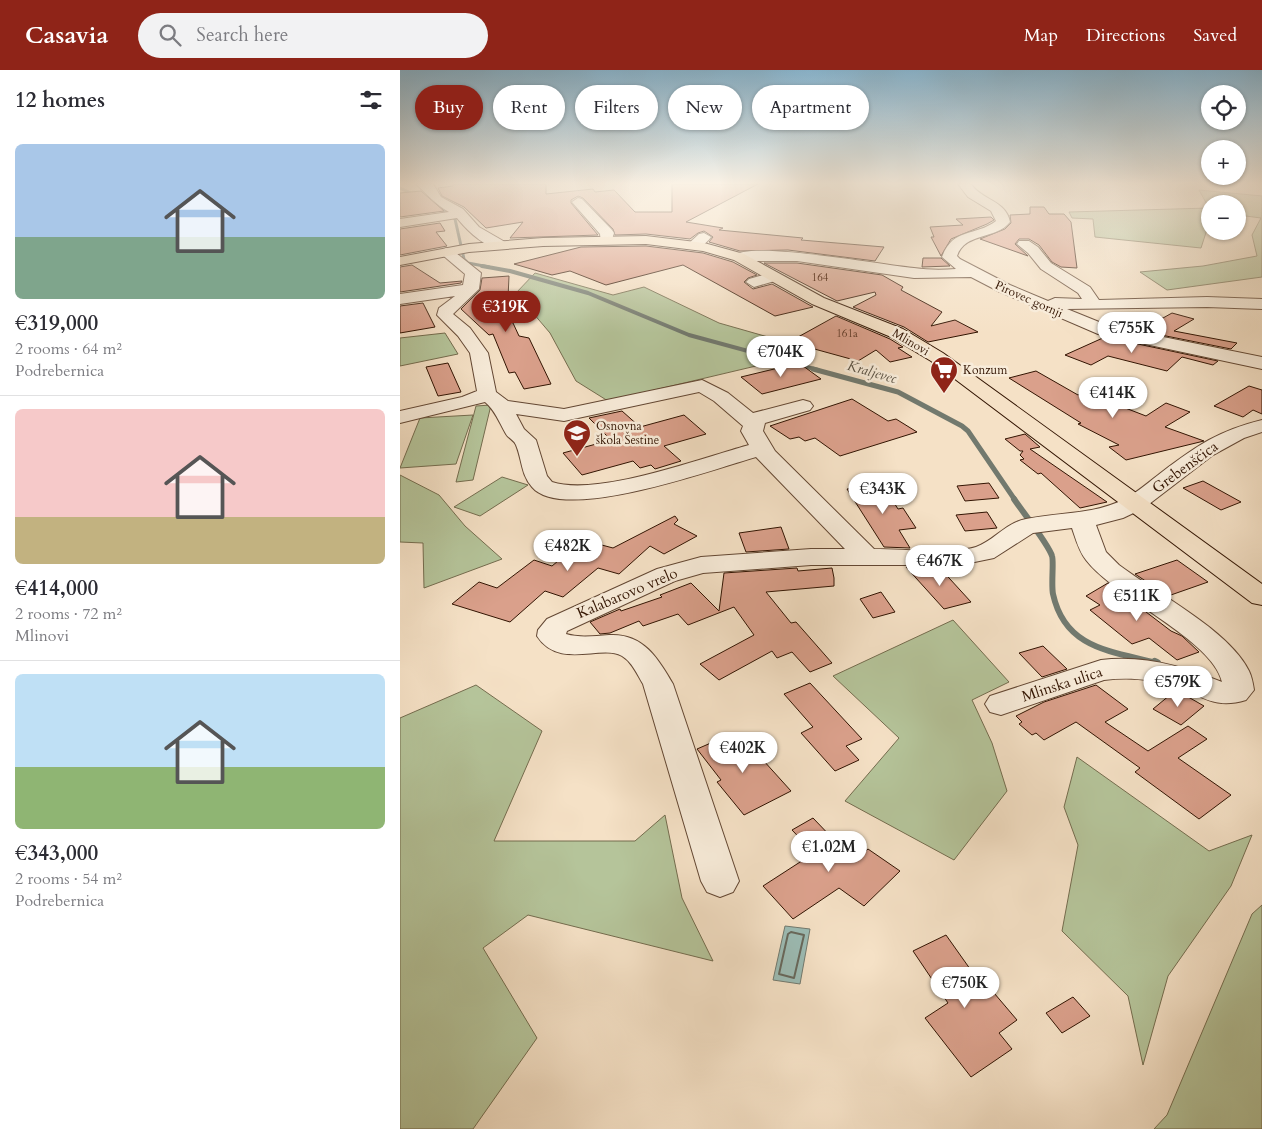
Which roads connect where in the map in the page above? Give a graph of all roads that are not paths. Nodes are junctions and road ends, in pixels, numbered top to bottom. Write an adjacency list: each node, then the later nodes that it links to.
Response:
1 (480, 233): 6 (street)
2 (607, 233): 4 (street)
3 (974, 233): 10 (street, Pirovec gornji)
4 (606, 240): 6 (main road, Mlinovi); 8 (main road, Mlinovi)
5 (1024, 244): 17 (street)
6 (500, 245): 7 (main road, Mlinovi)
7 (457, 250): 9 (main road, Mlinovi); 13 (street)
8 (739, 258): 10 (street); 11 (main road, Mlinovi)
9 (400, 261)
10 (972, 272): 15 (street, Pirovec gornji)
11 (774, 277): 12 (street); 29 (main road, Mlinovi)
12 (754, 282)
13 (471, 289): 14 (street); 18 (street)
14 (400, 300)
15 (1038, 302): 17 (street); 20 (street, Pirovec gornji)
16 (1262, 304): 17 (street)
17 (1094, 306)
18 (445, 312): 19 (street); 21 (street)
19 (428, 314)
20 (1262, 363)
21 (494, 400): 23 (street); 24 (street); 28 (street)
22 (802, 406): 24 (street)
23 (400, 417)
24 (753, 424): 28 (street)
25 (1262, 426): 26 (street, Grebenščica)
26 (1236, 433): 27 (street); 29 (street, Grebenščica)
27 (1262, 444)
28 (762, 448): 31 (street)
29 (1136, 504): 30 (street); 32 (main road, Mlinovi)
30 (1081, 520): 31 (street, Kalabarovo vrelo); 33 (street, Mlinska ulica)
31 (866, 557): 34 (street, Kalabarovo vrelo)
32 (1262, 597)
33 (1001, 704)
34 (720, 881)

